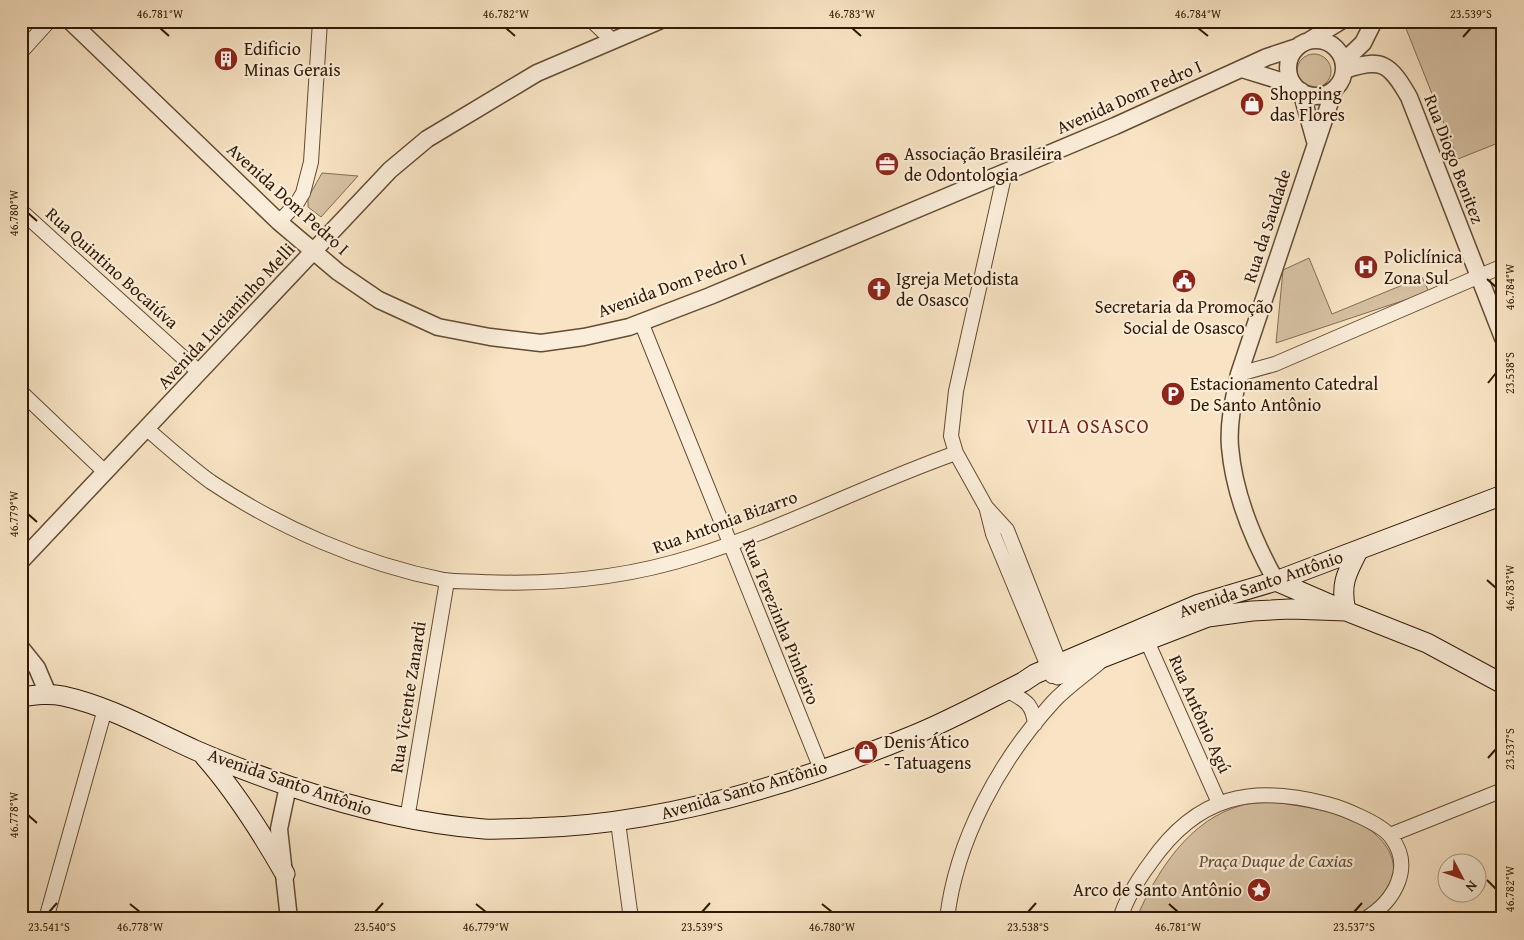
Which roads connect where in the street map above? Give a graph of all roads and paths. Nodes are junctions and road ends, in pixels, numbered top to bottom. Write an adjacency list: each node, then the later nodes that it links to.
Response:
1 (49, 21): 10 (street)
2 (70, 21): 18 (street, Avenida Dom Pedro I)
3 (320, 21): 18 (street)
4 (592, 21): 8 (street)
5 (659, 21): 8 (street, Avenida Lucianinho Melli)
6 (1341, 21): 9 (street)
7 (1374, 21): 11 (street)
8 (612, 40): 19 (street, Avenida Lucianinho Melli)
9 (1304, 44): 11 (street); 12 (street, Avenida Dom Pedro I); 13 (street)
10 (21, 52)
11 (1344, 66): 14 (street); 21 (street, Rua Diogo Benitez)
12 (1242, 69): 13 (street); 16 (street, Avenida Dom Pedro I)
13 (1297, 88): 14 (street); 15 (street)
14 (1334, 90): 15 (street, Rua da Saudade)
15 (1316, 141): 25 (street, Rua da Saudade)
16 (1005, 172): 22 (street, Avenida Dom Pedro I); 28 (street)
17 (21, 211): 24 (street, Rua Quintino Bocaiúva)
18 (279, 222): 19 (street, Avenida Dom Pedro I)
19 (314, 252): 22 (street, Avenida Dom Pedro I); 24 (street, Avenida Lucianinho Melli)
20 (1503, 266): 21 (street)
21 (1477, 276): 23 (street, Rua Diogo Benitez); 25 (street)
22 (641, 322): 31 (street, Rua Terezinha Pinheiro)
23 (1503, 338)
24 (199, 372): 27 (street, Avenida Lucianinho Melli)
25 (1239, 374): 35 (street, Rua da Saudade)
26 (21, 392): 29 (street)
27 (147, 430): 29 (street, Avenida Lucianinho Melli); 34 (street, Rua Antonia Bizarro)
28 (956, 453): 31 (street, Rua Antonia Bizarro); 40 (street)
29 (105, 472): 33 (street, Avenida Lucianinho Melli)
30 (1503, 495): 32 (main road, Avenida Santo Antônio)
31 (729, 544): 34 (street, Rua Antonia Bizarro); 48 (street, Rua Terezinha Pinheiro)
32 (1358, 551): 35 (main road, Avenida Santo Antônio); 36 (main road)
33 (21, 561)
34 (447, 580): 52 (street, Rua Vicente Zanardi)
35 (1276, 581): 36 (main road); 40 (main road, Avenida Santo Antônio)
36 (1346, 611): 37 (main road, Avenida Santo Antônio); 41 (main road)
37 (1147, 641): 39 (main road, Avenida Santo Antônio); 51 (street, Rua Antônio Agú)
38 (21, 648): 43 (street)
39 (1104, 658): 40 (main road, Avenida Santo Antônio); 46 (street)
40 (1056, 670): 42 (main road, Avenida Santo Antônio)
41 (1503, 684)
42 (1015, 686): 46 (street); 48 (main road, Avenida Santo Antônio)
43 (48, 694): 44 (main road, Avenida Santo Antônio); 45 (main road, Avenida Santo Antônio)
44 (21, 697)
45 (106, 709): 47 (main road, Avenida Santo Antônio); 56 (street)
46 (1035, 724): 59 (street)
47 (202, 753): 49 (main road, Avenida Santo Antônio); 55 (main road)
48 (821, 769): 53 (main road, Avenida Santo Antônio)
49 (288, 786): 52 (main road, Avenida Santo Antônio); 55 (street)
50 (1503, 790): 54 (street)
51 (1219, 803): 54 (street); 60 (street)
52 (407, 819): 53 (main road, Avenida Santo Antônio)
53 (618, 822): 58 (street)
54 (1390, 835): 61 (street)
55 (286, 874): 57 (street)
56 (46, 919)
57 (289, 919)
58 (631, 919)
59 (947, 919)
60 (1120, 919)
61 (1365, 919)

